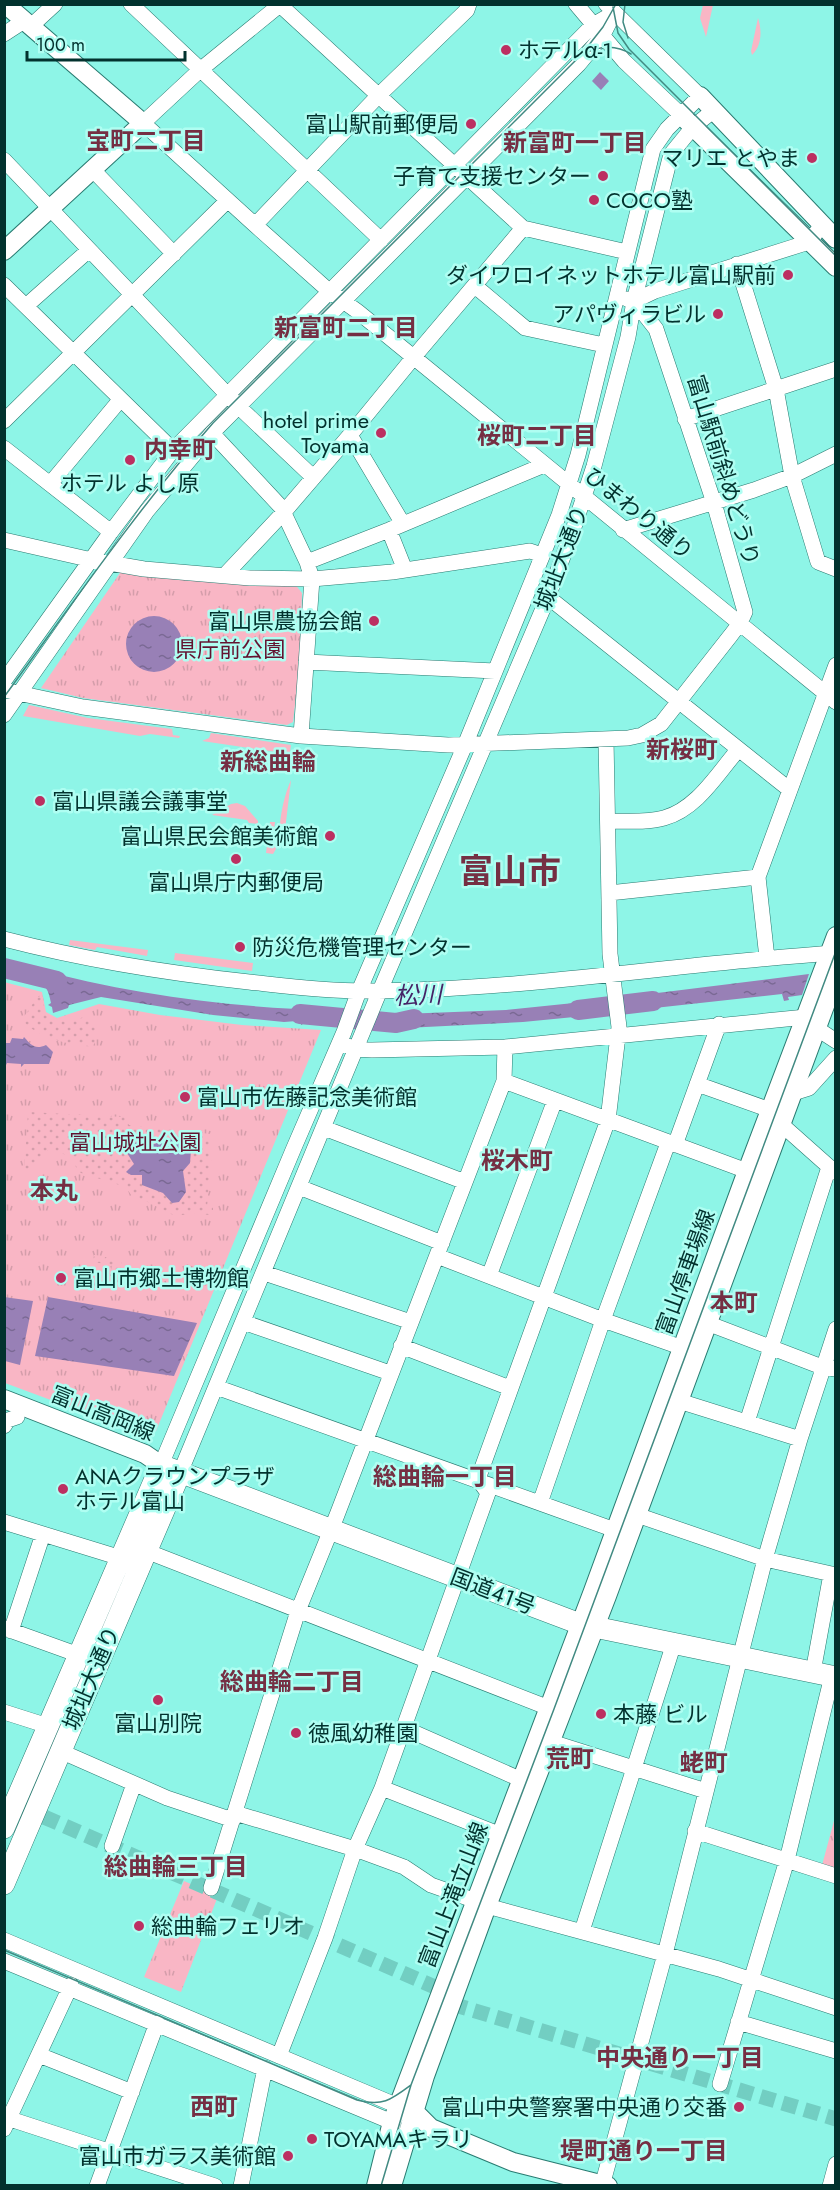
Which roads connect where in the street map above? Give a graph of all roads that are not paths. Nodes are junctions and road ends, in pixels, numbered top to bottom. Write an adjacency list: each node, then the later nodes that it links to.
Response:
1 (5, 4): 8 (main road)
2 (55, 4): 8 (street)
3 (131, 4): 11 (street)
4 (469, 4): 12 (street)
5 (576, 4): 9 (street)
6 (281, 5): 11 (street); 12 (street)
7 (610, 9): 9 (street); 13 (street)
8 (27, 24): 10 (street); 16 (main road)
9 (598, 30): 15 (street); 19 (street); 22 (street)
10 (4, 34)
11 (200, 70): 16 (street); 21 (street)
12 (379, 95): 19 (street); 21 (street)
13 (700, 96): 14 (main road); 15 (street, 城址大通り)
14 (713, 111): 17 (street, 城址大通り); 26 (main road)
15 (680, 114): 17 (main road); 33 (street, 城址大通り)
16 (143, 123): 20 (main road); 23 (street, ひまわり通り)
17 (693, 127): 30 (main road); 42 (street, 城址大通り)
18 (4, 160): 24 (street)
19 (455, 165): 22 (street); 29 (street)
20 (92, 169): 24 (main road); 34 (street)
21 (306, 169): 25 (street); 29 (street)
22 (467, 176): 27 (street); 43 (street)
23 (228, 201): 25 (street, ひまわり通り); 34 (street)
24 (51, 209): 31 (street); 32 (main road)
25 (255, 225): 39 (street, ひまわり通り)
26 (822, 225): 28 (main road); 30 (street)
27 (523, 228): 33 (street); 38 (street)
28 (836, 239)
29 (381, 240): 39 (street)
30 (809, 242): 35 (street); 36 (main road)
31 (89, 250): 40 (street); 44 (street)
32 (4, 251)
33 (627, 252): 41 (street, 城址大通り)
34 (174, 254): 40 (street)
35 (737, 264): 42 (street); 49 (street)
36 (836, 267)
37 (4, 285): 44 (street)
38 (475, 286): 45 (street); 47 (street)
39 (329, 291): 43 (street, ひまわり通り); 50 (street)
40 (132, 295): 46 (street); 50 (street)
41 (616, 296): 42 (street); 45 (street, 城址大通り)
42 (634, 301): 53 (street, 富山駅前斜めどうり); 65 (street, 城址大通り)
43 (343, 302): 47 (street, ひまわり通り); 52 (street)
44 (26, 306): 46 (street)
45 (604, 345): 64 (street, 城址大通り)
46 (73, 354): 51 (street); 54 (street)
47 (413, 358): 56 (street); 60 (street, ひまわり通り)
48 (836, 369): 49 (street)
49 (776, 389): 53 (street); 61 (street)
50 (226, 394): 52 (street); 58 (street)
51 (120, 400): 58 (street); 63 (street)
52 (239, 407): 55 (street); 62 (street)
53 (685, 418): 66 (street, 富山駅前斜めどうり)
54 (4, 421)
55 (212, 433): 67 (street); 75 (street)
56 (350, 435): 62 (street); 68 (street)
57 (4, 448): 63 (street)
58 (173, 450): 70 (street)
59 (836, 454): 61 (street)
60 (544, 465): 64 (street, ひまわり通り); 68 (street)
61 (792, 476): 66 (street); 76 (street)
62 (313, 477): 67 (street)
63 (50, 484): 70 (street)
64 (569, 485): 65 (street, ひまわり通り); 72 (street, 城址大通り)
65 (585, 498): 69 (street, ひまわり通り); 80 (street, 城址大通り)
66 (714, 503): 69 (street); 81 (street, 富山駅前斜めどうり)
67 (284, 512): 74 (street); 78 (street)
68 (396, 527): 74 (street); 77 (street)
69 (623, 530): 81 (street, ひまわり通り)
70 (111, 532): 73 (street)
71 (4, 540): 73 (street)
72 (542, 555): 77 (street); 84 (street, 城址大通り)
73 (92, 560): 75 (street); 85 (street)
74 (306, 562): 79 (street)
75 (112, 564): 78 (street); 86 (street)
76 (836, 569)
77 (405, 570): 79 (street)
78 (224, 576): 79 (street)
79 (312, 579): 82 (street)
80 (548, 597): 88 (street); 92 (street, 城址大通り)
81 (740, 623): 87 (street, ひまわり通り); 88 (street)
82 (306, 662): 84 (street); 90 (street)
83 (836, 665): 87 (street)
84 (495, 671): 93 (street, 城址大通り)
85 (4, 681)
86 (12, 692): 89 (street); 90 (street)
87 (831, 698): 95 (street)
88 (678, 702): 91 (street); 94 (street)
89 (4, 715)
90 (301, 736): 93 (street)
91 (606, 739): 92 (street); 96 (street)
92 (484, 744): 93 (street); 105 (street, 城址大通り)
93 (465, 745): 104 (street, 城址大通り)
94 (738, 750): 95 (street); 96 (street)
95 (790, 790): 97 (street)
96 (608, 821): 98 (street)
97 (758, 877): 98 (street); 101 (street)
98 (609, 893): 103 (street)
99 (4, 939): 104 (street)
100 (833, 948): 101 (street); 102 (main road, 富山停車場線)
101 (767, 958): 103 (street)
102 (829, 974): 106 (main road, 富山停車場線)
103 (613, 982): 105 (street); 109 (street)
104 (357, 996): 105 (street); 110 (street, 城址大通り)
105 (379, 996): 112 (street, 城址大通り)
106 (825, 1001): 107 (main road, 富山停車場線)
107 (811, 1023): 108 (street); 111 (street); 117 (main road, 富山停車場線); 119 (main road, 富山停車場線)
108 (719, 1024): 109 (street); 116 (street)
109 (619, 1029): 113 (street); 120 (street)
110 (342, 1038): 112 (street); 148 (street, 城址大通り)
111 (836, 1041)
112 (359, 1043): 113 (street); 121 (street, 城址大通り)
113 (505, 1047): 115 (street)
114 (836, 1058): 117 (street)
115 (504, 1081): 118 (street); 125 (street)
116 (697, 1084): 119 (street); 122 (street)
117 (793, 1092): 119 (main road, 富山停車場線)
118 (555, 1100): 120 (street); 129 (street)
119 (776, 1117): 123 (street); 124 (main road, 富山停車場線); 134 (main road, 富山停車場線)
120 (608, 1120): 122 (street); 130 (street)
121 (324, 1128): 125 (street); 126 (street, 城址大通り)
122 (671, 1144): 124 (street); 131 (street)
123 (832, 1170): 137 (street)
124 (747, 1171): 138 (main road, 富山停車場線)
125 (465, 1182): 127 (street)
126 (299, 1187): 127 (street); 128 (street, 城址大通り)
127 (439, 1250): 129 (street); 133 (street)
128 (264, 1272): 132 (street, 城址大通り); 133 (street)
129 (489, 1276): 130 (street)
130 (543, 1297): 131 (street); 142 (street)
131 (603, 1320): 138 (street); 150 (street)
132 (243, 1322): 140 (street); 141 (street, 城址大通り)
133 (411, 1322): 136 (street)
134 (707, 1323): 137 (street); 143 (main road, 富山停車場線)
135 (836, 1329): 139 (street)
136 (401, 1346): 140 (street); 142 (street)
137 (770, 1347): 139 (street); 145 (street)
138 (683, 1348): 154 (main road, 富山停車場線)
139 (829, 1368): 146 (street)
140 (390, 1373): 147 (street)
141 (216, 1387): 147 (street); 148 (street, 城址大通り)
142 (510, 1388): 149 (street)
143 (679, 1401): 145 (street); 151 (main road, 富山停車場線)
144 (8, 1411): 148 (main road, 富山高岡線)
145 (747, 1422): 146 (street)
146 (800, 1439): 158 (street)
147 (365, 1440): 149 (street); 153 (street)
148 (171, 1469): 153 (highway, 国道41号); 156 (highway, 城址大通り); 157 (highway, 城址大通り)
149 (477, 1479): 150 (street); 160 (street)
150 (540, 1503): 154 (street)
151 (637, 1515): 158 (street); 162 (main road, 富山停車場線)
152 (4, 1522): 155 (street)
153 (331, 1530): 160 (highway, 国道41号); 161 (street)
154 (615, 1530): 162 (main road, 富山停車場線)
155 (43, 1534): 157 (street); 163 (street)
156 (146, 1551): 161 (street); 176 (highway, 城址大通り)
157 (121, 1558): 165 (highway, 城址大通り)
158 (765, 1559): 159 (street); 166 (street)
159 (833, 1574): 168 (street)
160 (458, 1578): 162 (highway, 国道41号); 167 (street)
161 (298, 1611): 167 (street); 182 (street)
162 (588, 1626): 164 (highway, 国道41号); 169 (main road, 富山上滝立山線); 175 (main road, 富山上滝立山線)
163 (8, 1630): 165 (street)
164 (674, 1643): 166 (highway, 国道41号); 177 (street)
165 (79, 1655): 172 (highway, 城址大通り)
166 (739, 1657): 168 (highway, 国道41号); 181 (street)
167 (428, 1663): 169 (street); 173 (street)
168 (827, 1675): 171 (street)
169 (549, 1708): 178 (main road, 富山上滝立山線)
170 (4, 1712): 172 (street)
171 (820, 1725): 174 (street); 188 (street)
172 (48, 1726): 183 (highway, 城址大通り)
173 (404, 1728): 178 (street); 180 (street)
174 (836, 1730)
175 (551, 1742): 177 (street); 192 (main road, 富山上滝立山線)
176 (60, 1751): 179 (street); 190 (highway, 城址大通り)
177 (633, 1768): 181 (street); 193 (street)
178 (522, 1780): 185 (main road, 富山上滝立山線)
179 (134, 1784): 182 (street); 186 (street)
180 (382, 1788): 185 (street); 187 (street)
181 (706, 1791): 184 (street)
182 (234, 1817): 187 (street); 191 (street)
183 (4, 1828)
184 (695, 1831): 188 (street); 195 (street)
185 (501, 1835): 192 (main road, 富山上滝立山線)
186 (112, 1846)
187 (355, 1849): 192 (street); 204 (street)
188 (787, 1860): 189 (street); 197 (street)
189 (836, 1875)
190 (4, 1884)
191 (211, 1888)
192 (482, 1903): 193 (street); 208 (main road, 富山上滝立山線)
193 (582, 1931): 195 (street)
194 (4, 1940): 204 (street)
195 (665, 1954): 197 (street); 212 (street)
196 (4, 1961): 198 (street)
197 (751, 1980): 199 (street); 200 (street)
198 (71, 1987): 201 (street); 203 (street)
199 (836, 2008)
200 (738, 2022): 202 (street); 206 (street)
201 (157, 2023): 205 (street); 207 (street)
202 (836, 2051)
203 (39, 2055): 207 (street); 209 (street)
204 (279, 2056): 208 (street)
205 (265, 2068): 208 (street); 215 (street)
206 (720, 2084)
207 (132, 2091): 210 (street)
208 (404, 2117): 212 (main road); 216 (main road, 富山上滝立山線); 217 (main road, 富山上滝立山線)
209 (6, 2121): 210 (street)
210 (109, 2152): 213 (street); 214 (street)
211 (836, 2164): 218 (street)
212 (604, 2185)
213 (97, 2186)
214 (215, 2186)
215 (241, 2186)
216 (376, 2186)
217 (392, 2186)
218 (830, 2186)

